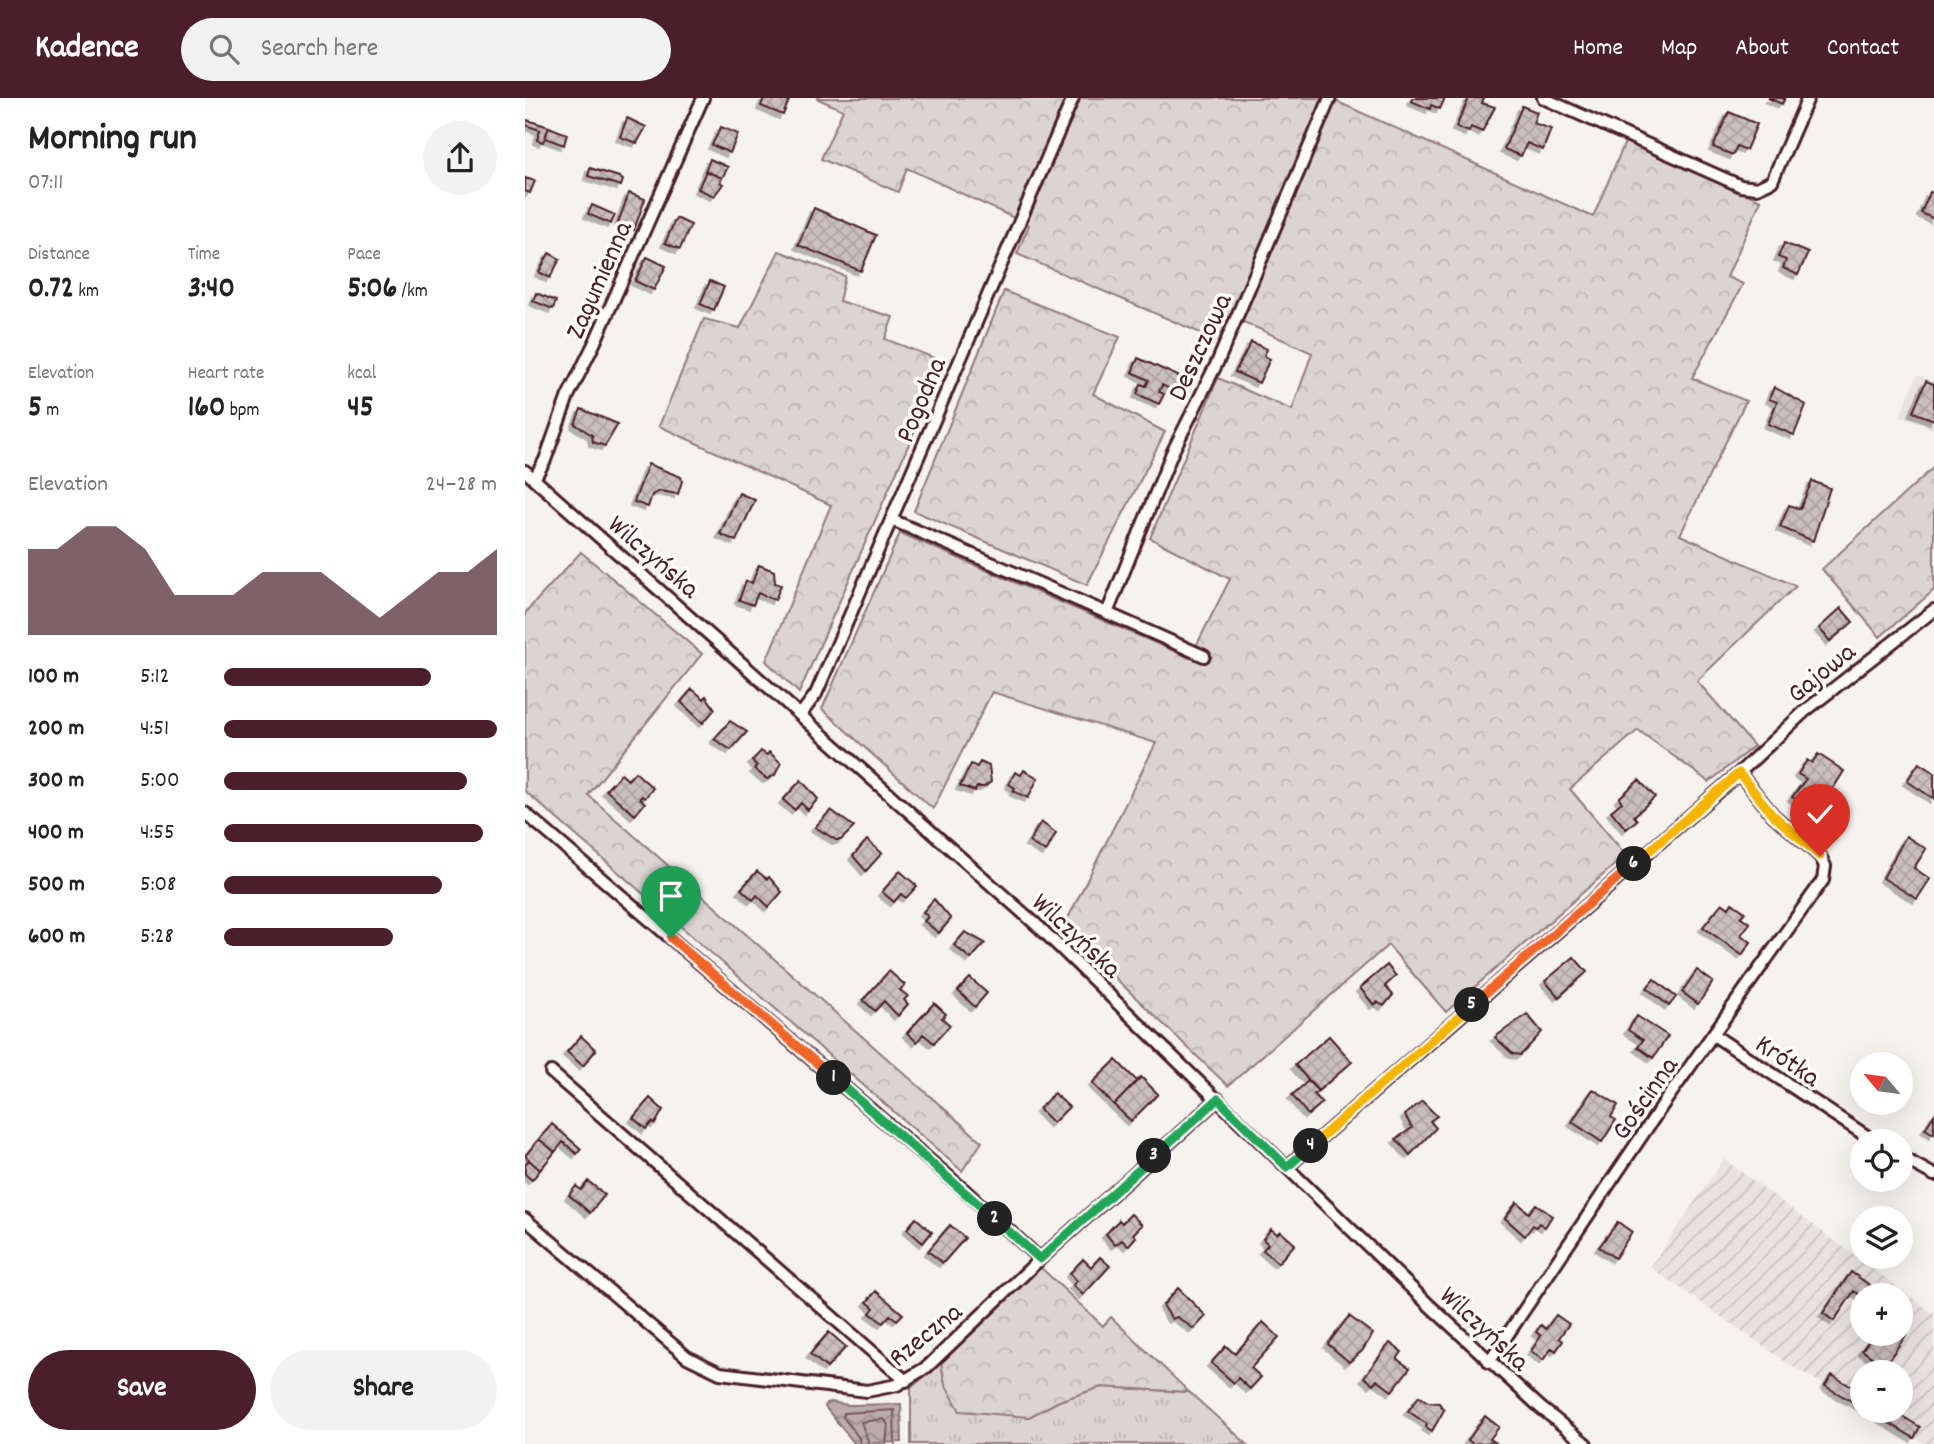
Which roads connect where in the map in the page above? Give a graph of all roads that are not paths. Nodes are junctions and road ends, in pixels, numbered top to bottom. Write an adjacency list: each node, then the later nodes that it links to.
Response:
1 (703, 98): 6 (street, Zagumienna)
2 (1073, 98): 7 (street, Pogodna)
3 (1330, 98): 9 (street, Deszczowa)
4 (1543, 98): 5 (street)
5 (1808, 98)
6 (529, 475): 11 (street, Wilczyńska)
7 (892, 520): 9 (street); 11 (street, Pogodna)
8 (1934, 610): 12 (street, Gajowa)
9 (1107, 613): 10 (street)
10 (1204, 656)
11 (801, 714): 16 (street, Wilczyńska)
12 (1739, 773): 14 (street, Gościnna); 19 (street, Gajowa)
13 (525, 813): 22 (street)
14 (1715, 1035): 17 (street, Krótka); 23 (street, Gościnna)
15 (551, 1072): 24 (street)
16 (1218, 1099): 19 (street, Wilczyńska); 22 (street, Rzeczna)
17 (1856, 1129)
18 (1913, 1164): 20 (street)
19 (1287, 1167): 23 (street, Wilczyńska)
20 (1934, 1175)
21 (525, 1219): 24 (street, Rzeczna)
22 (1040, 1259): 24 (street, Rzeczna)
23 (1489, 1362): 25 (street, Wilczyńska)
24 (906, 1381)
25 (1586, 1444)

